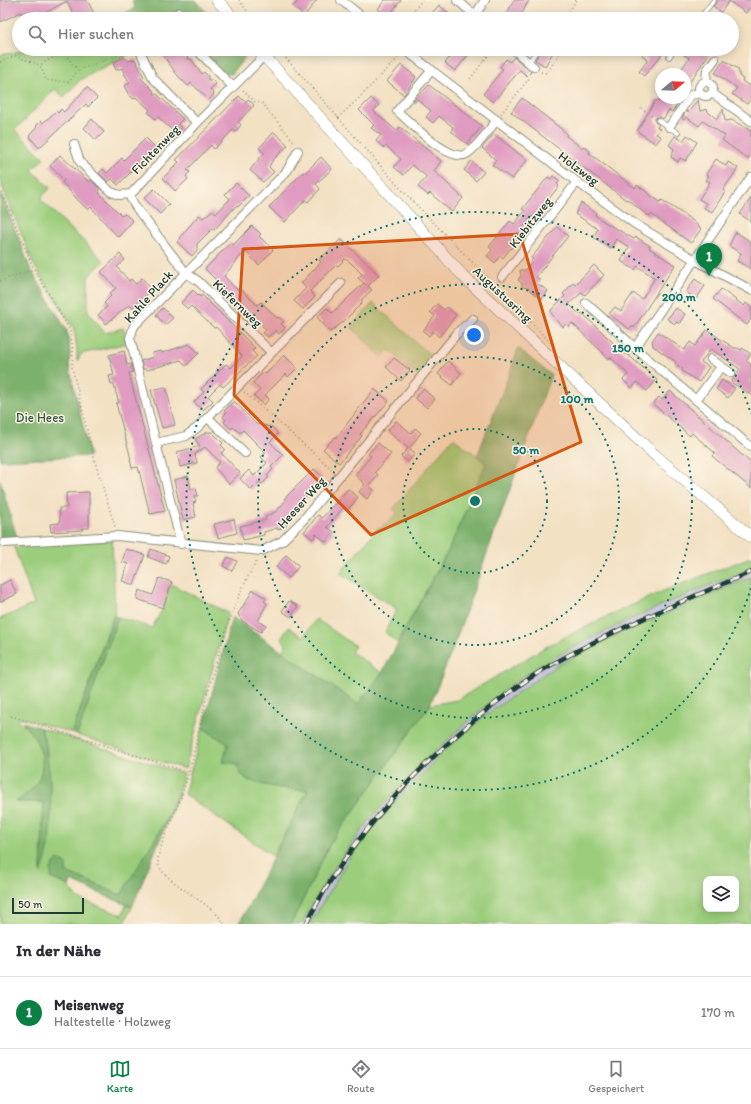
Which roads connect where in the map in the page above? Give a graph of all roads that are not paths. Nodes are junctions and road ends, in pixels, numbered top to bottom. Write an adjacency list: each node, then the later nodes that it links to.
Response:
1 (217, 0): 6 (main road)
2 (341, 0): 7 (street)
3 (457, 0): 8 (street)
4 (485, 0): 9 (street)
5 (714, 0): 10 (lane)
6 (228, 12)
7 (356, 12)
8 (471, 12)
9 (479, 12)
10 (705, 12)
11 (142, 56): 28 (street, Fichtenweg)
12 (203, 56): 22 (street)
13 (258, 56): 22 (street, Fichtenweg)
14 (265, 56): 53 (main road, Augustusring)
15 (414, 56): 20 (street, Holzweg)
16 (521, 56): 19 (street)
17 (535, 56): 19 (lane)
18 (715, 59): 21 (street)
19 (532, 65)
20 (432, 70): 25 (street, Holzweg); 25 (street)
21 (706, 81): 23 (street); 24 (street)
22 (234, 85): 28 (street, Fichtenweg)
23 (699, 93): 24 (street); 29 (street)
24 (712, 93): 27 (street)
25 (497, 120): 34 (street, Holzweg)
26 (658, 120): 29 (lane)
27 (751, 121)
28 (197, 123): 35 (street, Fichtenweg)
29 (669, 127): 30 (lane)
30 (678, 134)
31 (74, 144): 35 (street, Fichtenweg)
32 (298, 151): 37 (street, Kahle Plack)
33 (751, 177): 36 (street)
34 (577, 182): 36 (street, Holzweg); 38 (street, Kiebitzweg)
35 (131, 194): 37 (street, Fichtenweg)
36 (695, 260): 40 (street, Holzweg); 43 (street)
37 (186, 273): 44 (street, Kiefernweg); 50 (street, Kahle Plack)
38 (502, 277)
39 (340, 283): 44 (street)
40 (751, 290)
41 (586, 303): 43 (street)
42 (473, 319): 55 (street, Heeser Weg)
43 (635, 348): 48 (street)
44 (271, 352): 49 (street)
45 (710, 359): 46 (street)
46 (721, 367): 47 (street); 48 (street)
47 (731, 373)
48 (696, 400): 51 (street)
49 (208, 418): 50 (street); 52 (street)
50 (156, 443): 55 (street, Kahle Plack)
51 (751, 447)
52 (245, 453)
53 (751, 537)
54 (4, 543): 55 (street)
55 (181, 544)

